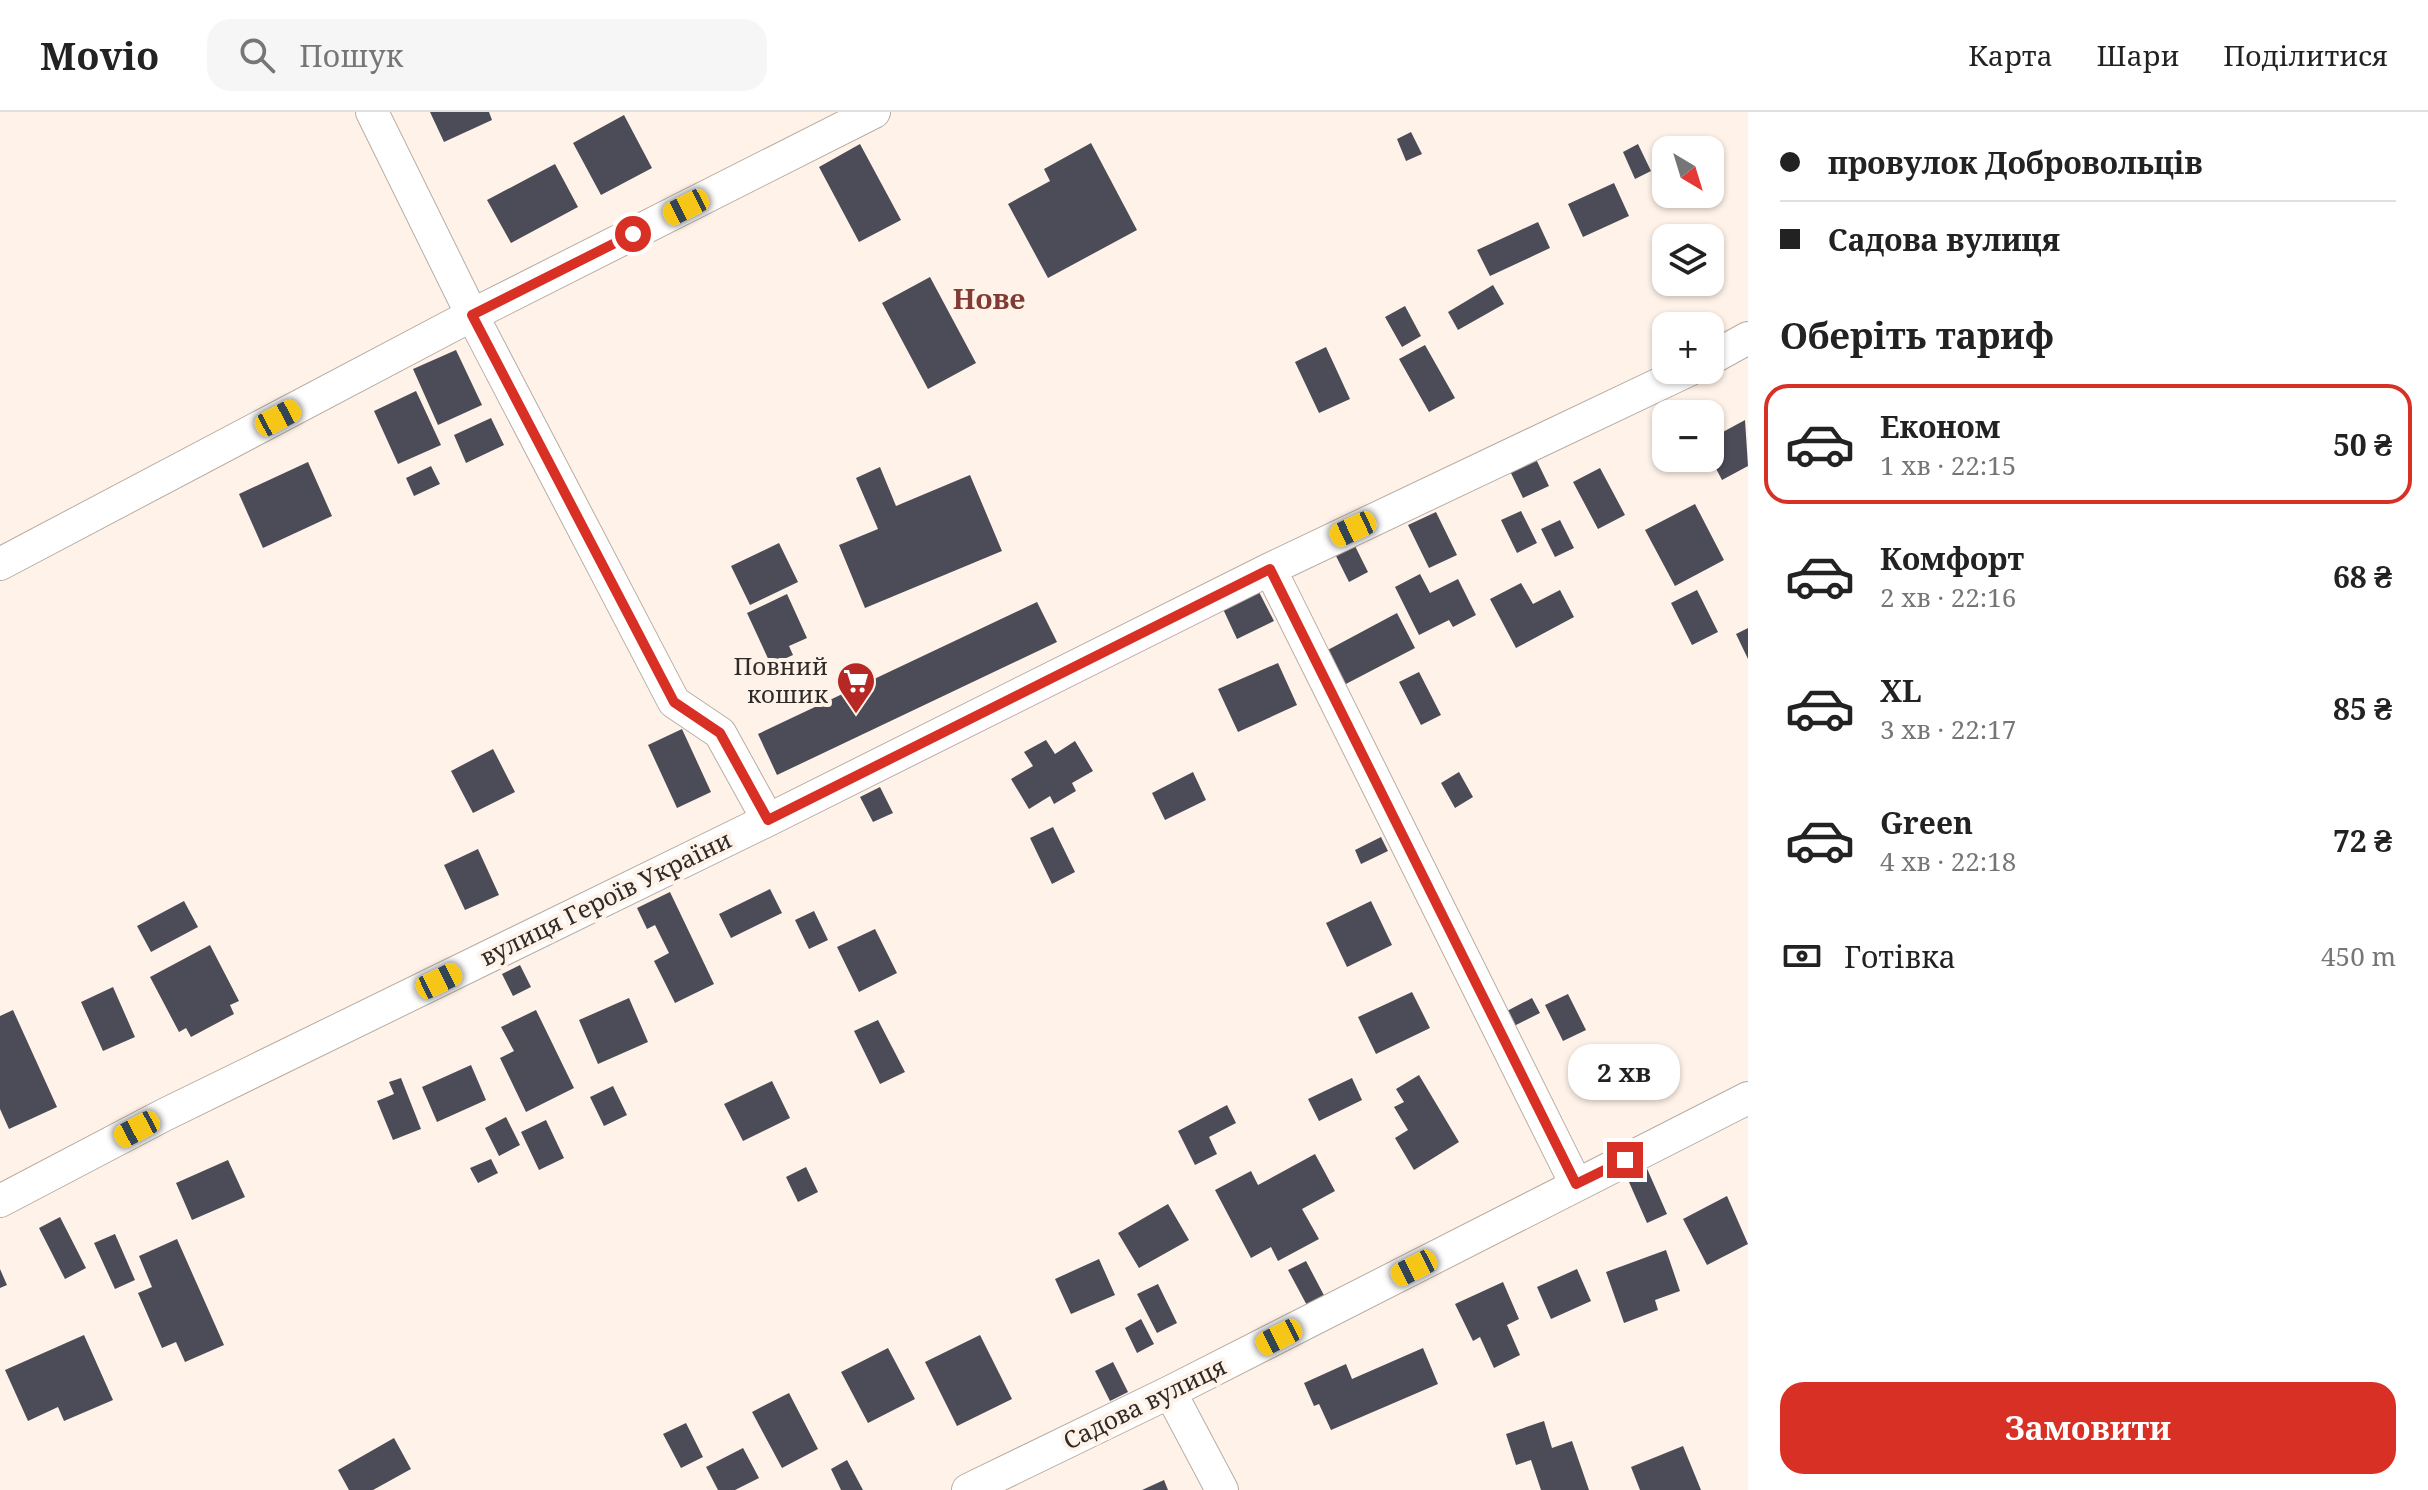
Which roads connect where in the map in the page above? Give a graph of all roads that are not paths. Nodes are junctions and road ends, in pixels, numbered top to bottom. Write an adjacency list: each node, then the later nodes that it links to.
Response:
1 (372, 112): 3 (street)
2 (874, 112): 3 (street)
3 (472, 315): 7 (street); 9 (street)
4 (1748, 338): 5 (street)
5 (1724, 351)
6 (1660, 384): 8 (street, вулиця Героїв України)
7 (0, 564)
8 (1270, 569): 9 (street, вулиця Героїв України); 11 (street)
9 (768, 820): 12 (street, вулиця Героїв України)
10 (1748, 1098): 11 (street, Садова вулиця)
11 (1576, 1184): 13 (street, Садова вулиця)
12 (0, 1201)
13 (1170, 1392): 14 (street, Садова вулиця); 15 (street)
14 (968, 1490)
15 (1222, 1490)

